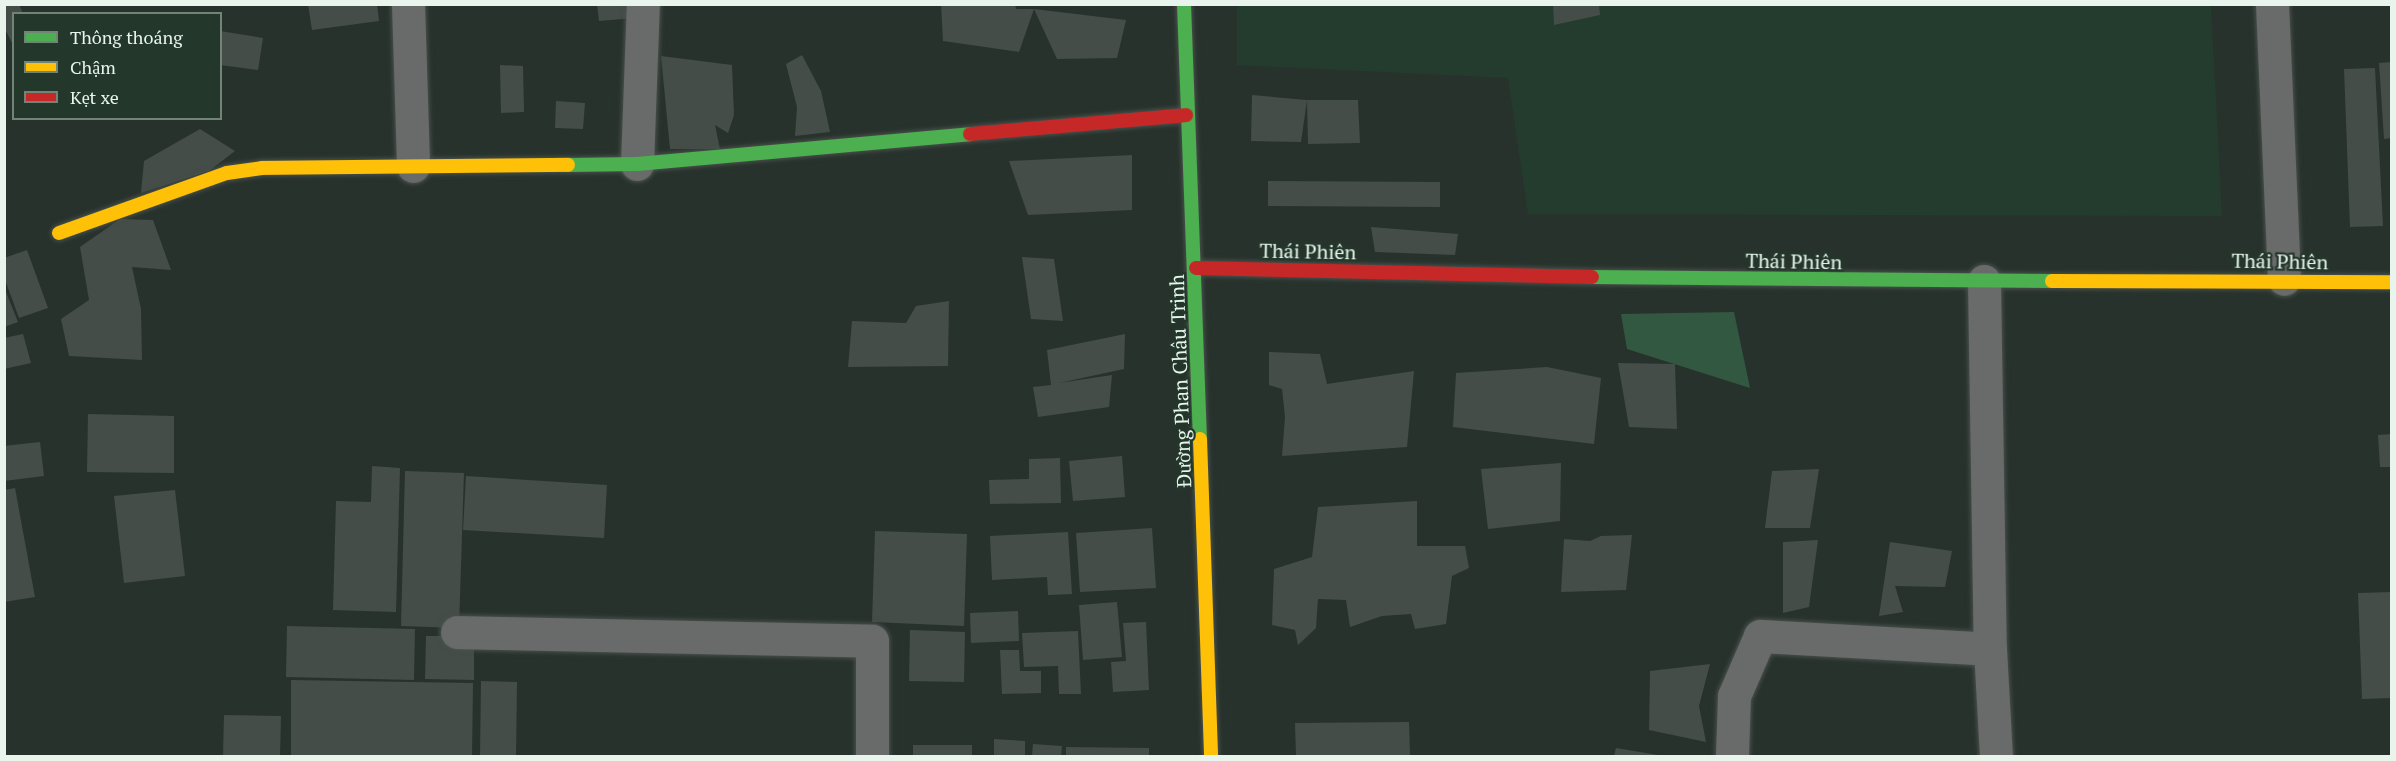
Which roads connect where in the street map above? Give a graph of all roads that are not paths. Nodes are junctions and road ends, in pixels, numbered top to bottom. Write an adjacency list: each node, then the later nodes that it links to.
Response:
1 (408, 4): 7 (street)
2 (643, 4): 6 (street)
3 (1184, 4): 5 (street, Đường Phan Châu Trinh)
4 (2272, 4): 10 (street)
5 (1186, 116): 6 (street); 9 (street, Đường Phan Châu Trinh)
6 (636, 164): 7 (street)
7 (413, 166): 8 (street)
8 (59, 233)
9 (1196, 268): 11 (street, Thái Phiên); 16 (street, Đường Phan Châu Trinh)
10 (2283, 279): 11 (street, Thái Phiên); 12 (street, Thái Phiên)
11 (1984, 280): 14 (street)
12 (2391, 282)
13 (457, 632): 15 (street)
14 (1990, 649): 17 (street); 18 (street)
15 (872, 756)
16 (1211, 756)
17 (1732, 756)
18 (1996, 756)

